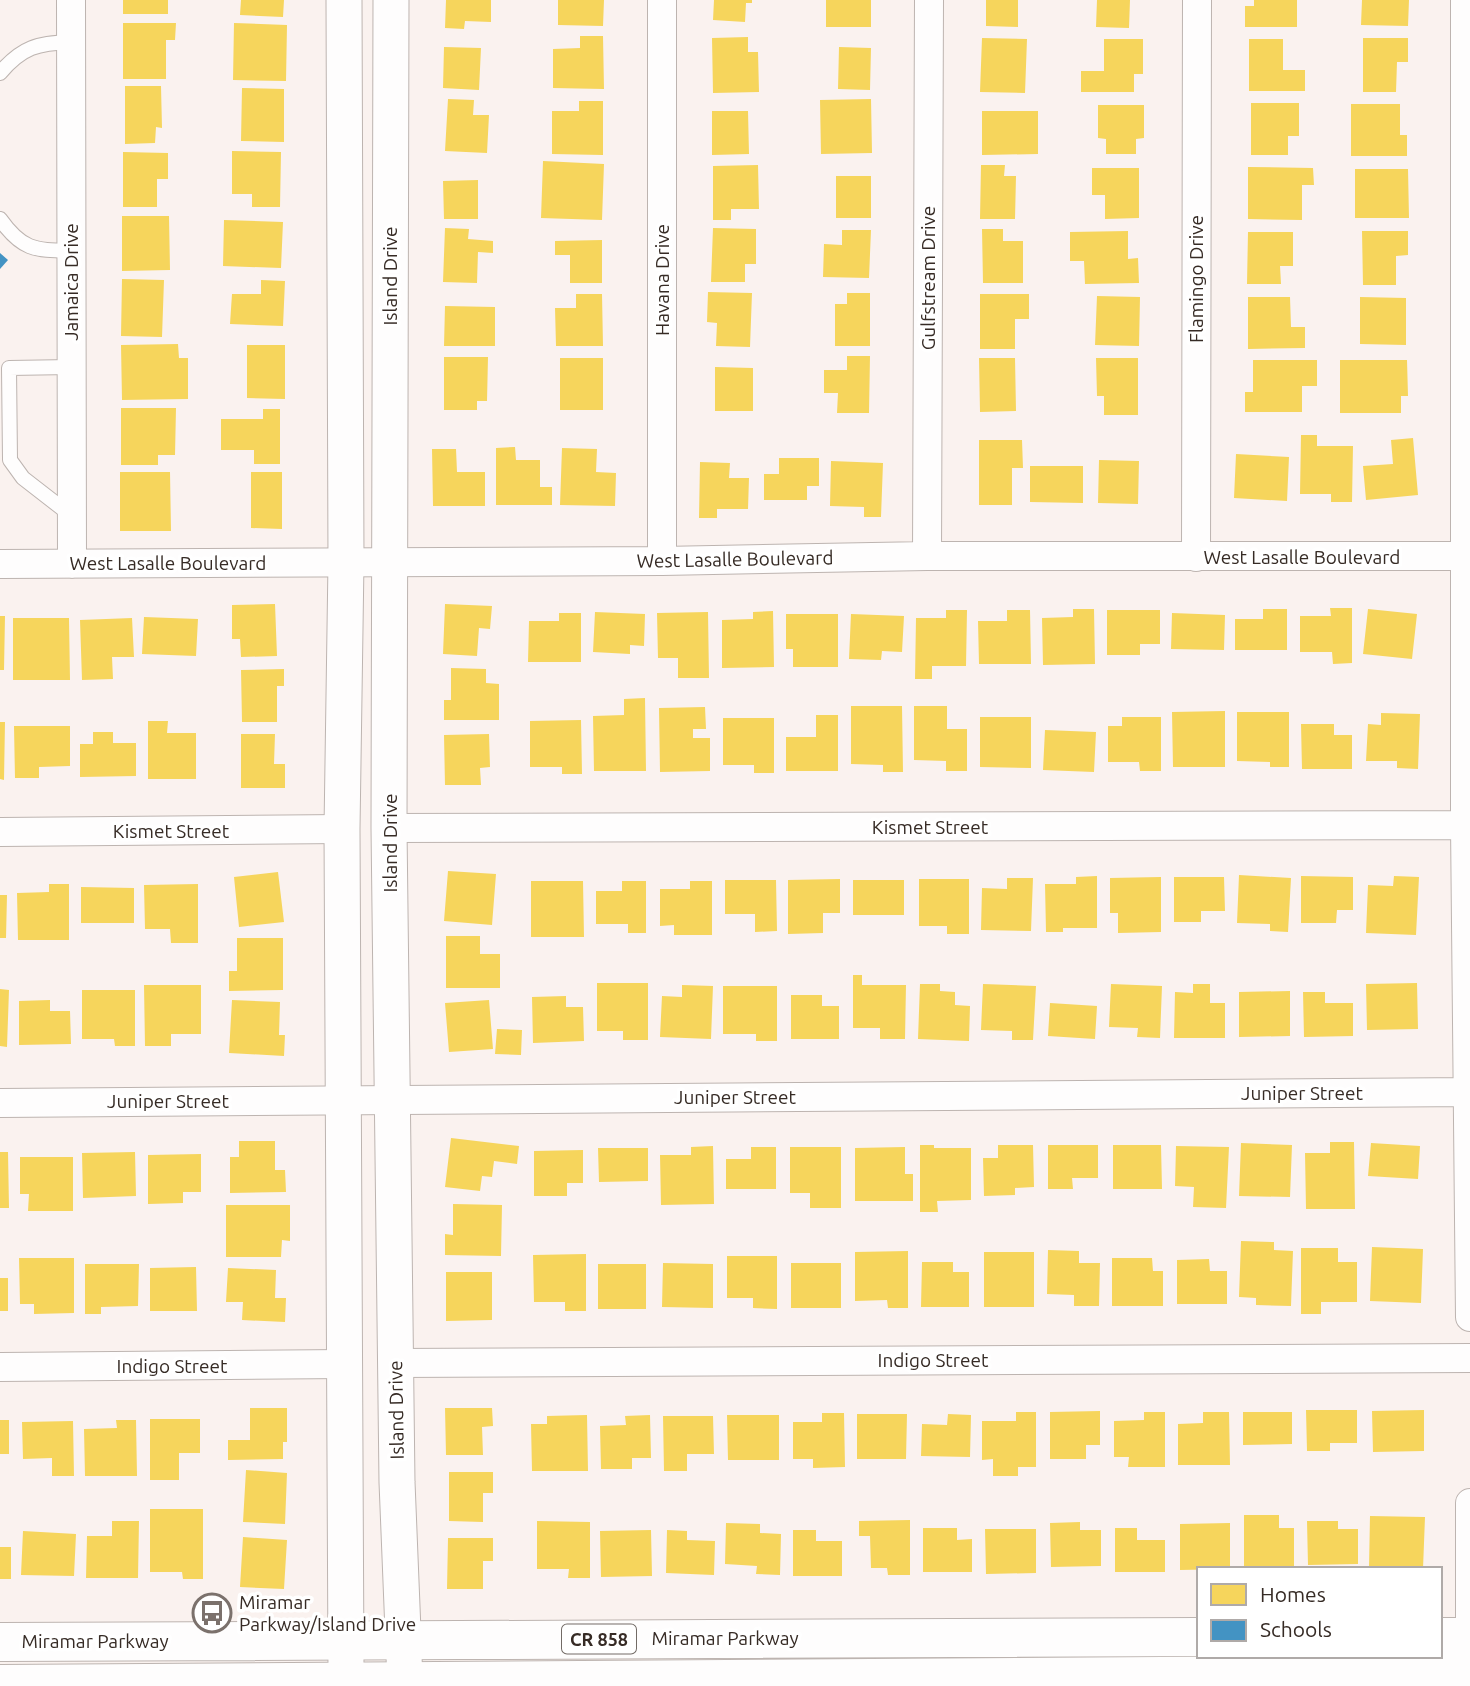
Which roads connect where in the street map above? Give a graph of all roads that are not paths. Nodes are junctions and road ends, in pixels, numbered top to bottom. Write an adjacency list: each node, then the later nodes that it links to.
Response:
1 (71, 0): 8 (street, Jamaica Drive)
2 (344, 0): 18 (street)
3 (391, 0): 19 (street, Island Drive)
4 (662, 0): 17 (street, Havana Drive)
5 (929, 0): 14 (street, Gulfstream Drive)
6 (1197, 0): 16 (street, Flamingo Drive)
7 (1465, 0): 15 (street)
8 (71, 42): 9 (lane); 11 (street, Jamaica Drive)
9 (0, 73)
10 (0, 219): 11 (lane)
11 (71, 251): 12 (street, Jamaica Drive)
12 (71, 367): 13 (street, Jamaica Drive); 13 (lane)
13 (72, 516): 21 (street, Jamaica Drive)
14 (927, 556): 16 (street, West Lasalle Boulevard); 17 (street, West Lasalle Boulevard)
15 (1467, 556): 16 (street, West Lasalle Boulevard); 22 (street)
16 (1196, 557)
17 (662, 561): 19 (street, West Lasalle Boulevard)
18 (346, 562): 19 (street, West Lasalle Boulevard); 21 (street, West Lasalle Boulevard); 24 (street)
19 (388, 562): 23 (street, Island Drive)
20 (0, 564): 21 (street, West Lasalle Boulevard)
21 (72, 564)
22 (1467, 825): 23 (street, Kismet Street); 26 (street)
23 (389, 828): 28 (street, Island Drive)
24 (342, 829): 25 (street, Kismet Street); 27 (street)
25 (0, 832)
26 (1469, 1092): 28 (street, Juniper Street); 30 (street)
27 (343, 1100): 28 (street, Juniper Street); 29 (street, Juniper Street); 33 (street)
28 (392, 1100): 32 (street, Island Drive)
29 (0, 1103)
30 (1470, 1317)
31 (1470, 1358): 32 (street, Indigo Street)
32 (396, 1363): 40 (street, Island Drive)
33 (344, 1364): 34 (street, Indigo Street); 39 (street)
34 (0, 1367)
35 (1470, 1503): 38 (street)
36 (1197, 1637): 40 (main road, Miramar Parkway / CR 858)
37 (1442, 1637): 38 (main road)
38 (1470, 1637): 42 (street)
39 (346, 1639): 40 (main road, Miramar Parkway / CR 858); 41 (main road, Miramar Parkway / CR 858); 45 (street)
40 (403, 1639): 43 (street, Island Drive)
41 (0, 1642)
42 (1470, 1674): 43 (main road, Miramar Parkway / CR 858); 46 (street)
43 (405, 1683): 45 (main road, Miramar Parkway / CR 858)
44 (0, 1684): 45 (main road, Miramar Parkway / CR 858)
45 (346, 1684)
46 (1470, 1686)

